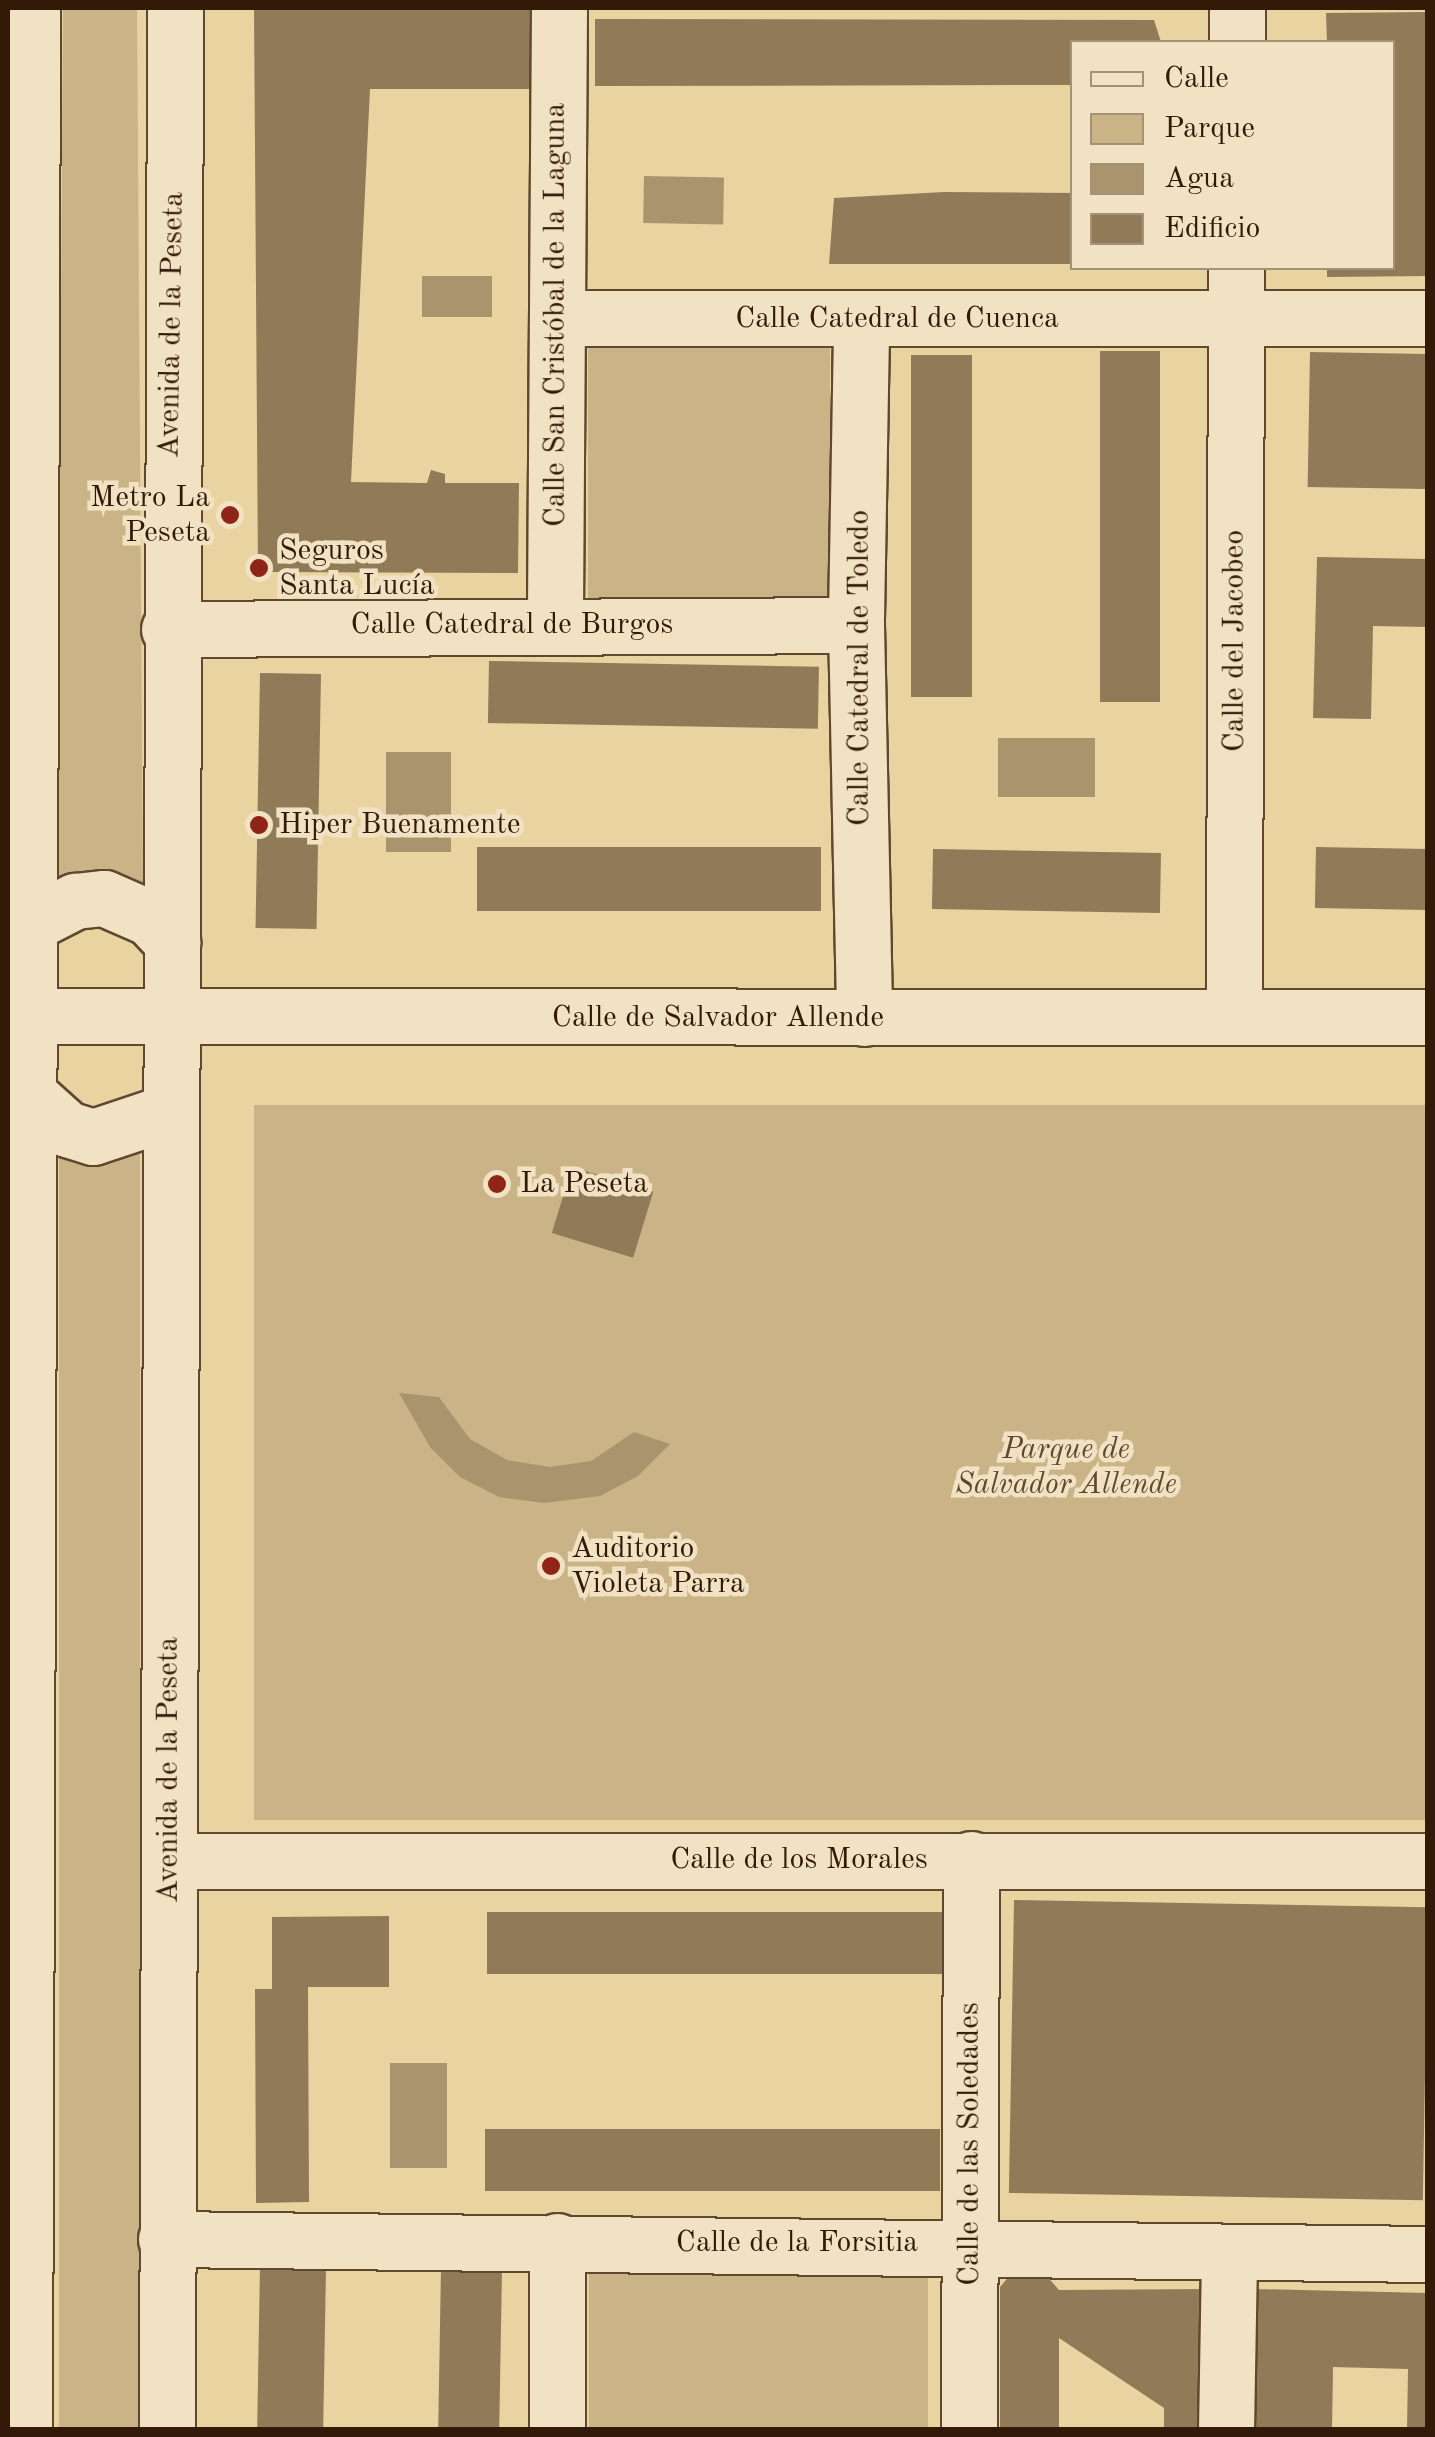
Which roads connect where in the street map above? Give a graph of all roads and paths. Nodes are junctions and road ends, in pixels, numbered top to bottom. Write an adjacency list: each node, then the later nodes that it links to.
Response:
1 (32, 8): 13 (street)
2 (175, 8): 12 (street, Avenida de la Peseta)
3 (559, 8): 7 (street, Calle San Cristóbal de la Laguna)
4 (1237, 8): 5 (street)
5 (1236, 40)
6 (1236, 293): 8 (street, Calle Catedral de Cuenca); 9 (street, Calle Catedral de Cuenca); 15 (street, Calle del Jacobeo)
7 (558, 318): 9 (street, Calle Catedral de Cuenca); 10 (street, Calle San Cristóbal de la Laguna)
8 (1428, 318)
9 (854, 319): 11 (street, Calle Catedral de Toledo)
10 (561, 622): 11 (street, Calle Catedral de Burgos); 12 (street, Calle Catedral de Burgos)
11 (856, 625): 19 (street, Calle Catedral de Toledo)
12 (169, 629): 14 (street, Avenida de la Peseta)
13 (30, 924): 14 (street); 16 (street)
14 (172, 942): 17 (street, Avenida de la Peseta)
15 (1234, 1015): 18 (street, Calle de Salvador Allende); 19 (street, Calle de Salvador Allende)
16 (18, 1016): 17 (street, Calle de Salvador Allende); 20 (street)
17 (173, 1016): 19 (street, Calle de Salvador Allende); 21 (street, Avenida de la Peseta)
18 (1428, 1017)
19 (864, 1018)
20 (28, 1094): 21 (street); 22 (street)
21 (171, 1111): 24 (street, Avenida de la Peseta)
22 (17, 1855): 31 (street)
23 (970, 1859): 24 (street, Calle de los Morales); 25 (street, Calle de los Morales); 28 (street, Calle de las Soledades)
24 (170, 1861): 26 (street, Avenida de la Peseta)
25 (1428, 1861)
26 (166, 2239): 27 (street, Calle de la Forsitia); 32 (street, Avenida de la Peseta)
27 (557, 2241): 28 (street, Calle de la Forsitia); 33 (street)
28 (969, 2244): 29 (street, Calle de la Forsitia); 34 (street, Calle de las Soledades)
29 (1229, 2253): 30 (street, Calle de la Forsitia); 35 (street)
30 (1428, 2254)
31 (24, 2430)
32 (166, 2430)
33 (557, 2430)
34 (969, 2430)
35 (1226, 2430)

